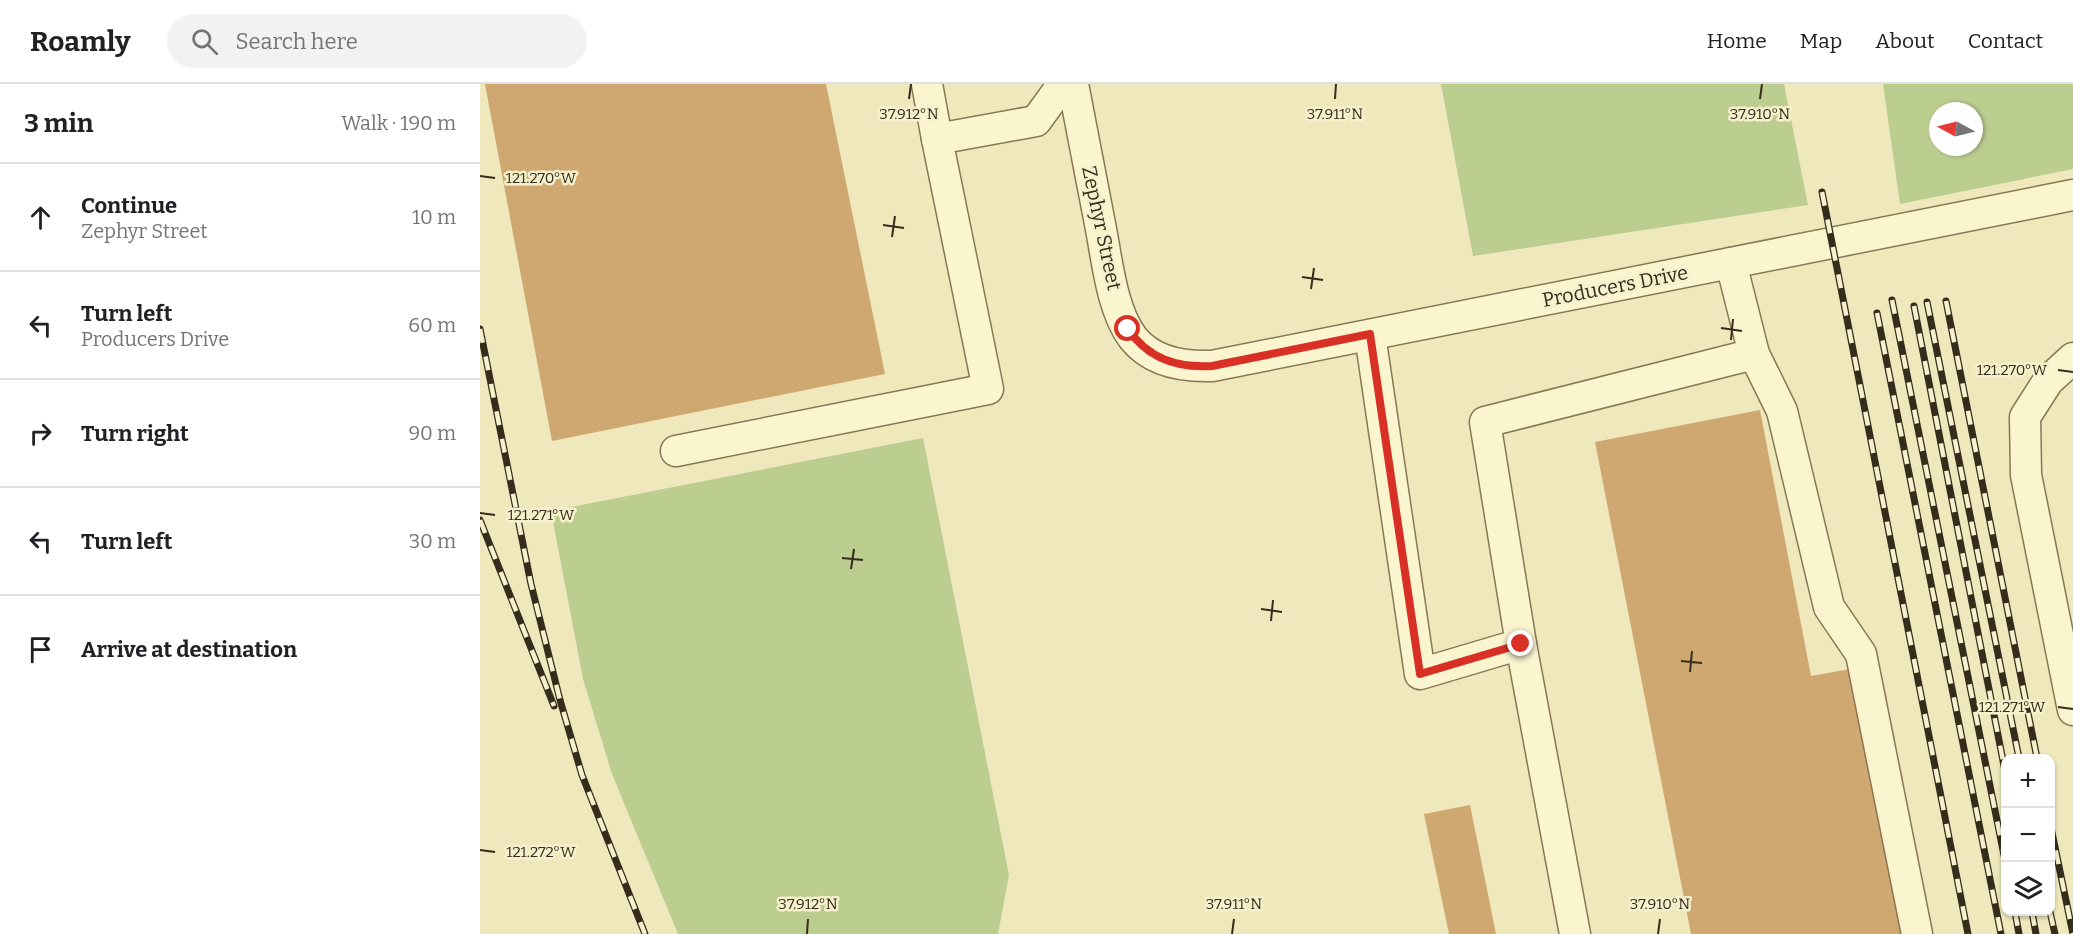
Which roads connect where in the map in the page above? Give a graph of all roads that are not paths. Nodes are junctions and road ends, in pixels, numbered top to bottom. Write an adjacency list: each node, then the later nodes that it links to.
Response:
1 (927, 84): 4 (street)
2 (1064, 84): 4 (street)
3 (1073, 84): 9 (street, Zephyr Street)
4 (936, 139): 11 (street)
5 (2073, 195): 6 (street, Producers Drive)
6 (1731, 263): 7 (street, Producers Drive); 8 (street)
7 (1370, 334): 9 (street, Producers Drive); 12 (street)
8 (1754, 354): 12 (street); 15 (street)
9 (1158, 358)
10 (2073, 358): 13 (street)
11 (676, 451)
12 (1521, 644): 14 (street)
13 (2073, 710)
14 (1575, 934)
15 (1917, 934)

